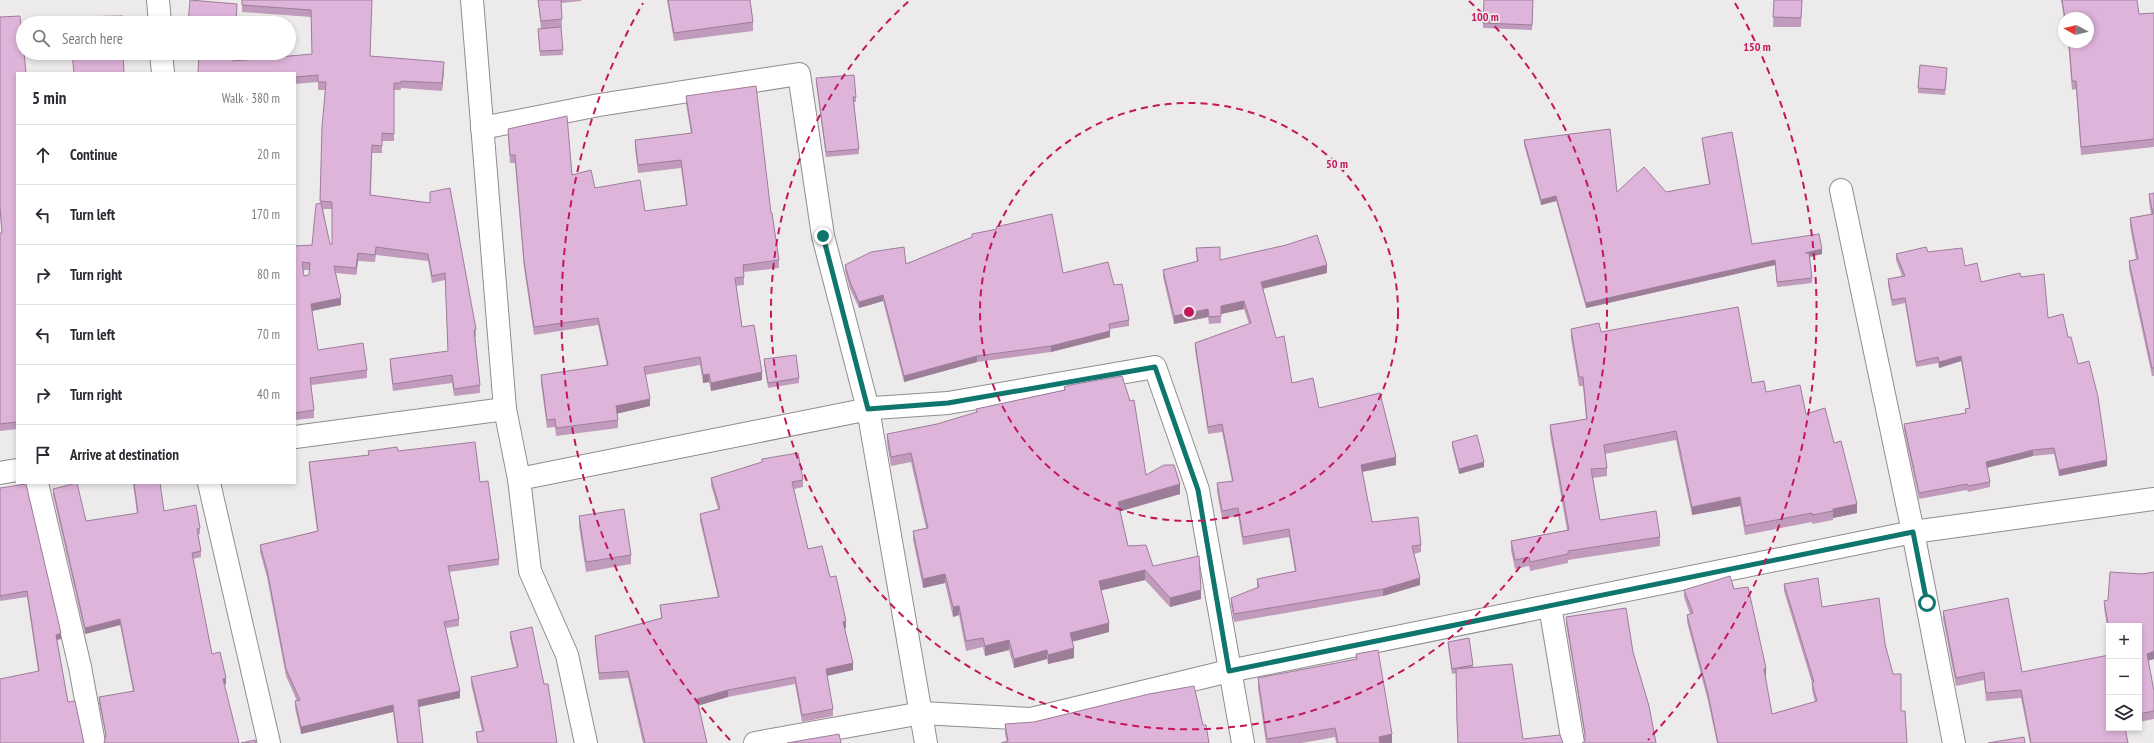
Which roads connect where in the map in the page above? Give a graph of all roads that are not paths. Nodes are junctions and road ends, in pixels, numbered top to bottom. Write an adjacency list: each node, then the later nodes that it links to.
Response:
1 (158, 0): 3 (street)
2 (472, 0): 6 (street)
3 (159, 16)
4 (162, 60): 5 (street)
5 (163, 72)
6 (482, 128): 8 (street); 9 (street)
7 (1840, 190): 17 (street)
8 (505, 409): 10 (street); 13 (street)
9 (868, 409): 13 (street); 19 (street); 20 (street)
10 (296, 437)
11 (16, 470): 12 (street)
12 (0, 473)
13 (520, 479): 23 (street)
14 (37, 484): 21 (street)
15 (209, 484): 22 (street)
16 (2154, 499): 17 (street)
17 (1913, 532): 18 (street); 28 (street)
18 (1550, 606): 19 (street); 27 (street)
19 (1229, 671): 20 (street); 26 (street)
20 (922, 713): 24 (street); 25 (street)
21 (94, 743)
22 (269, 743)
23 (586, 743)
24 (755, 743)
25 (926, 743)
26 (1243, 743)
27 (1573, 743)
28 (1954, 743)

